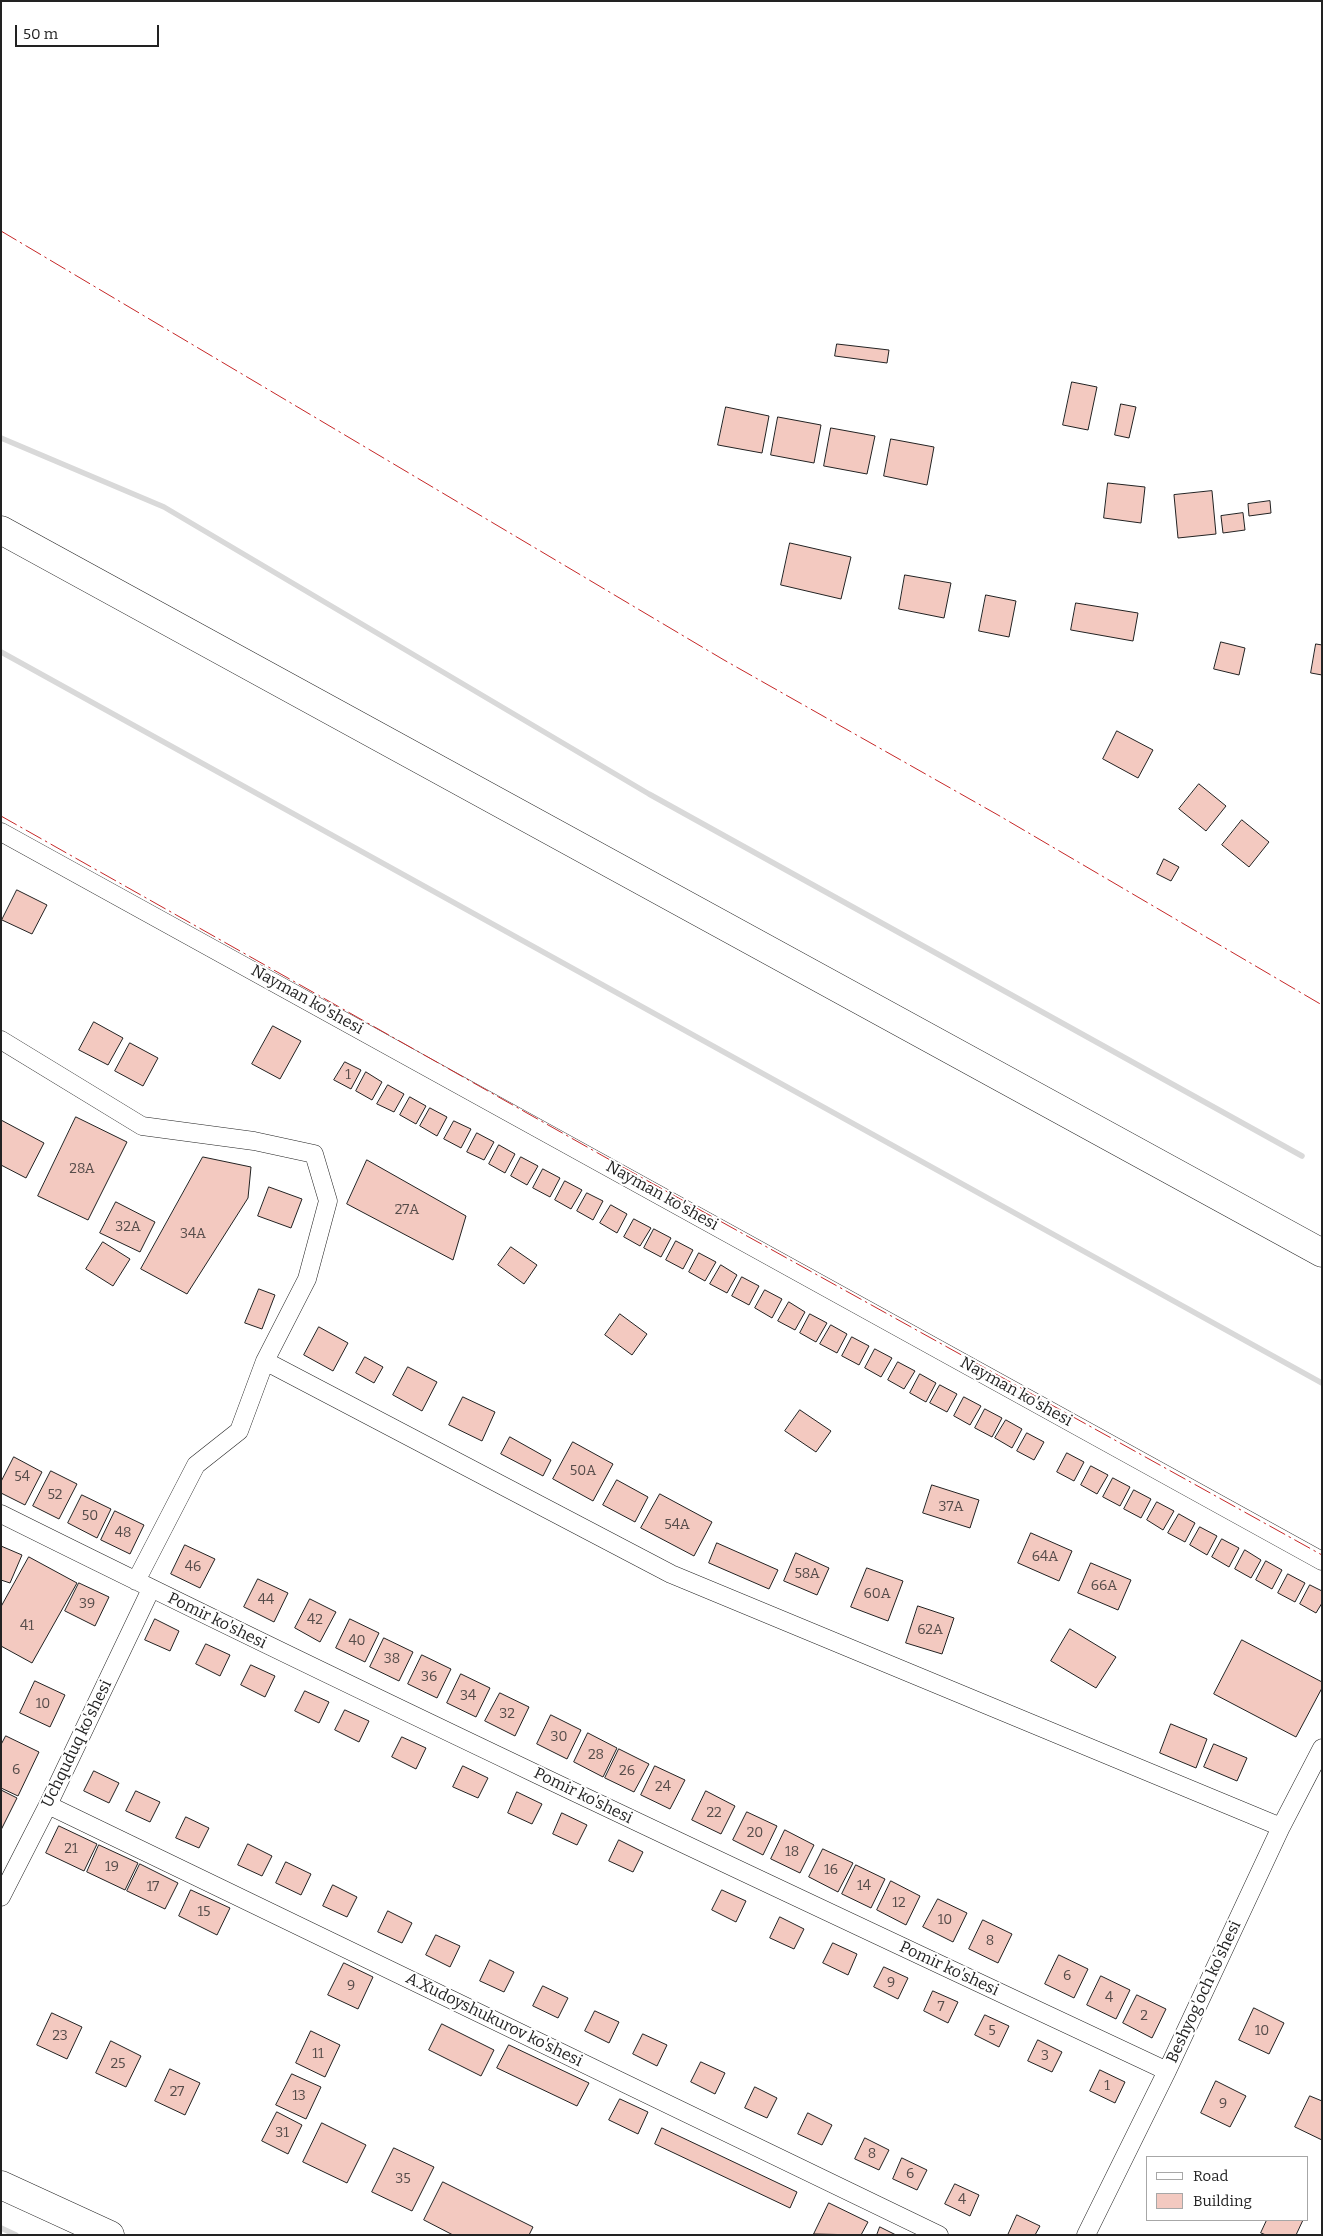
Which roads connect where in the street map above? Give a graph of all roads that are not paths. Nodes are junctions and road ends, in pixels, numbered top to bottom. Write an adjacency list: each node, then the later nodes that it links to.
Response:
1 (1, 530): 4 (main road)
2 (1, 832): 7 (street, Nayman ko'shesi)
3 (1, 1040): 5 (street)
4 (1322, 1253)
5 (265, 1361): 8 (street); 12 (street)
6 (1, 1514): 8 (street, Pomir ko'shesi)
7 (1322, 1561)
8 (136, 1581): 9 (street, Pomir ko'shesi)
9 (152, 1589): 11 (street, Uchquduq ko'shesi); 14 (street, Pomir ko'shesi)
10 (1322, 1748): 12 (street, Beshyog'och ko'shesi)
11 (48, 1805): 13 (street, Uchquduq ko'shesi); 17 (street, A.Xudoyshukurov ko'shesi)
12 (1281, 1828): 14 (street, Beshyog'och ko'shesi)
13 (1, 1897)
14 (1167, 2071): 18 (street, Beshyog'och ko'shesi)
15 (1, 2185): 16 (main road)
16 (110, 2235)
17 (939, 2235)
18 (1086, 2235)

